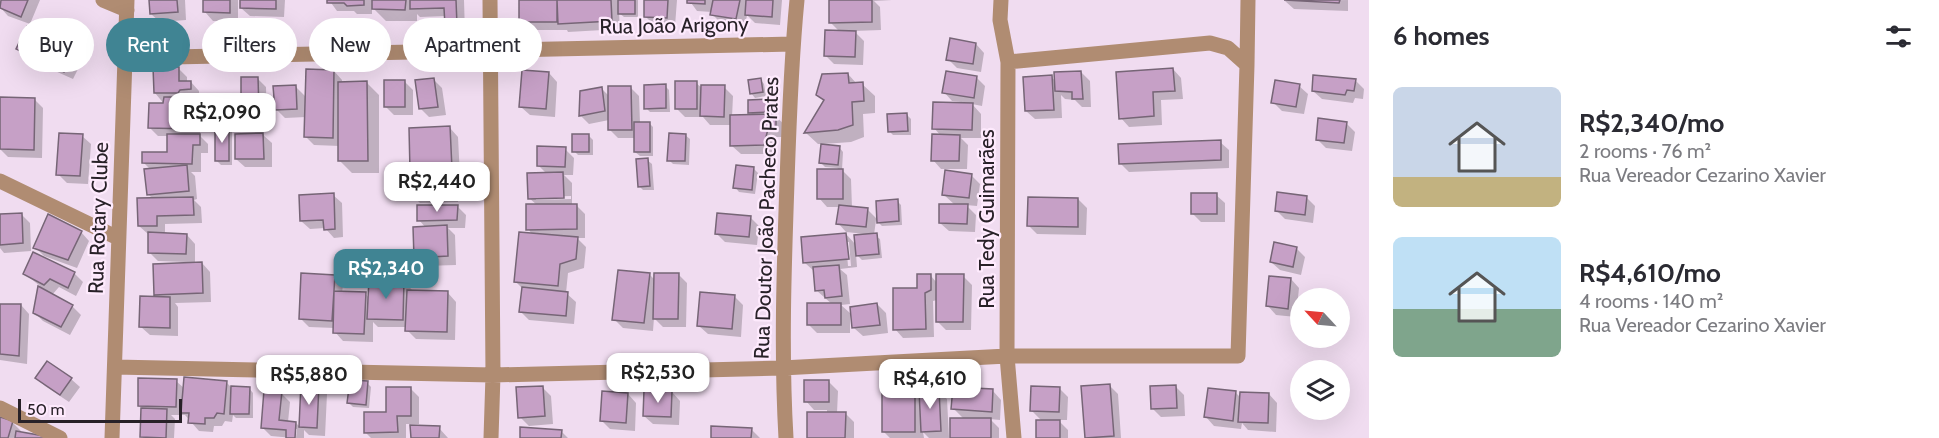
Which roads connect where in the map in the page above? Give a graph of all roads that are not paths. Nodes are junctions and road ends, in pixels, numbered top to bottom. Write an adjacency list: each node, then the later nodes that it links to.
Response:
1 (103, 0): 6 (street)
2 (490, 0): 7 (street)
3 (797, 0): 8 (street, Rua Doutor João Pacheco Prates)
4 (1002, 0): 12 (street, Rua Tedy Guimarães)
5 (1248, 0): 13 (street)
6 (127, 5)
7 (490, 18)
8 (792, 44): 9 (street, Rua João Arigony); 20 (street, Rua Doutor João Pacheco Prates)
9 (542, 48)
10 (403, 51): 11 (street, Rua João Arigony)
11 (190, 56)
12 (1008, 62): 13 (street); 18 (street, Rua Tedy Guimarães)
13 (1246, 65): 18 (street)
14 (124, 72): 17 (street, Rua Rotary Clube)
15 (491, 72): 21 (street)
16 (0, 181): 17 (street)
17 (118, 238): 19 (street, Rua Rotary Clube)
18 (1006, 356): 20 (street); 27 (street, Rua Tedy Guimarães)
19 (115, 367): 21 (street); 24 (street, Rua Rotary Clube)
20 (782, 368): 21 (street); 26 (street, Rua Doutor João Pacheco Prates)
21 (493, 375): 25 (street)
22 (0, 408): 23 (street)
23 (60, 438)
24 (112, 438)
25 (491, 438)
26 (786, 438)
27 (1014, 438)

